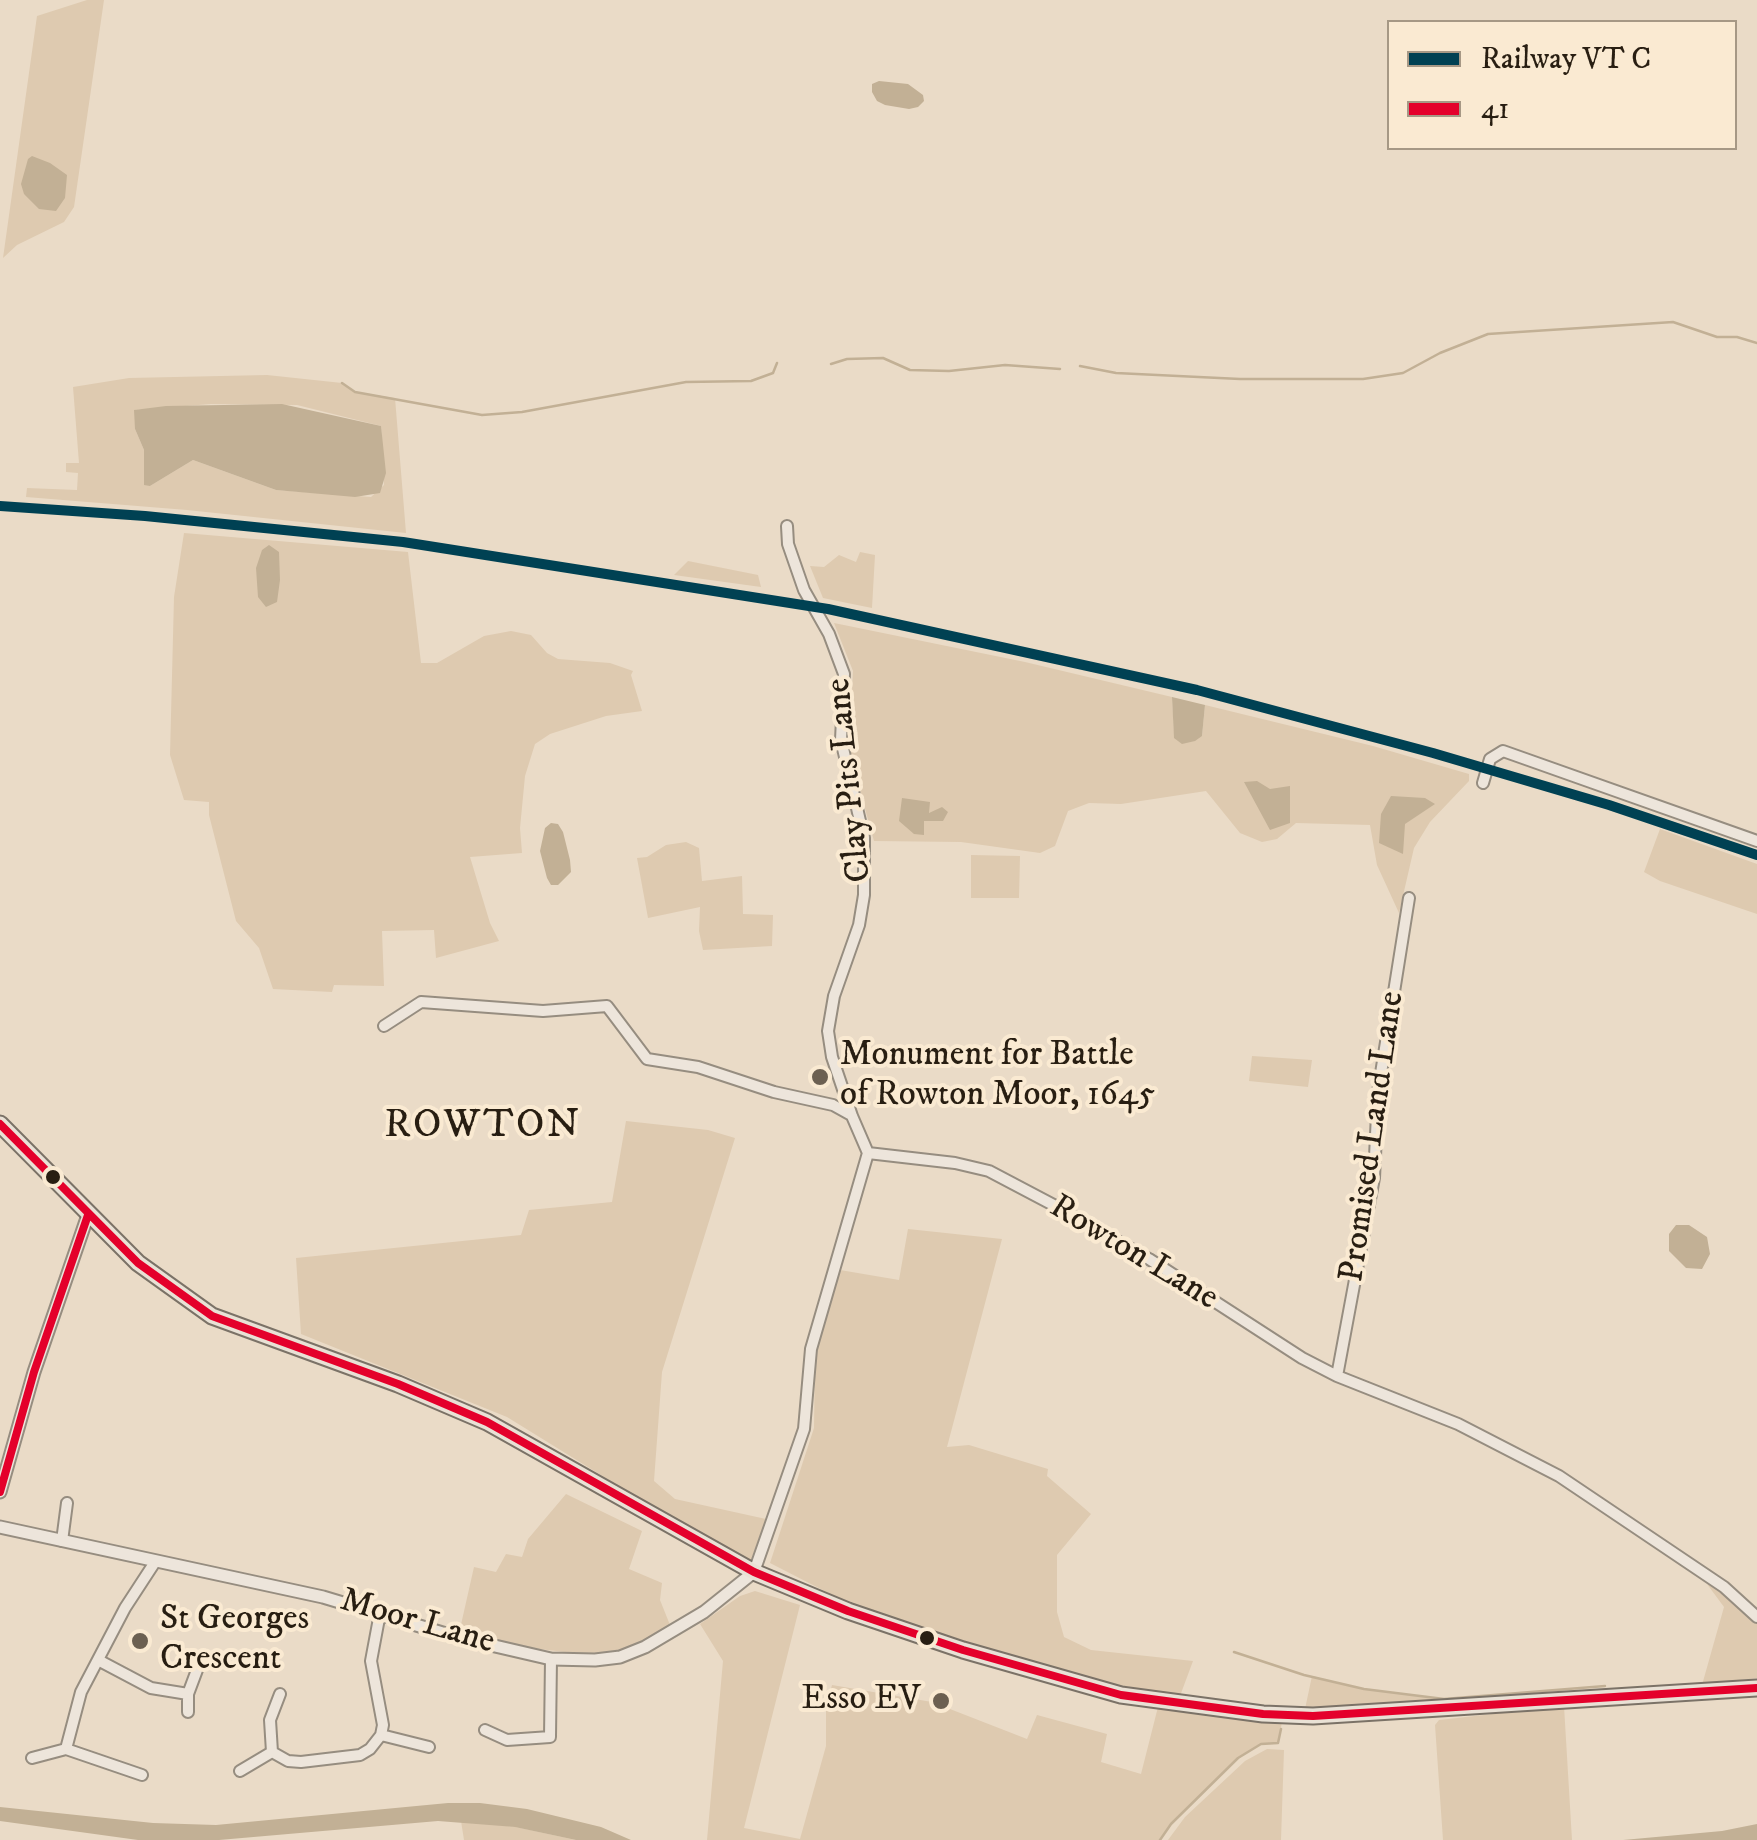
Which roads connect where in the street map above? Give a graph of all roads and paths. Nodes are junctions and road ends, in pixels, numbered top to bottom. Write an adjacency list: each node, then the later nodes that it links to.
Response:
1 (787, 526): 6 (street, Clay Pits Lane)
2 (1484, 783): 3 (street)
3 (1757, 841)
4 (1409, 898): 10 (street, Promised Land Lane)
5 (384, 1026): 6 (street)
6 (852, 1116): 8 (street, Clay Pits Lane)
7 (0, 1124): 9 (highway)
8 (868, 1152): 10 (street, Rowton Lane); 16 (street)
9 (88, 1214): 11 (street); 16 (highway)
10 (1337, 1376): 18 (street, Rowton Lane)
11 (0, 1492)
12 (67, 1503): 14 (street)
13 (0, 1527): 14 (street, Moor Lane)
14 (62, 1541): 15 (street, Moor Lane)
15 (155, 1562): 17 (street, Moor Lane); 20 (street)
16 (754, 1572): 19 (street, Moor Lane); 22 (highway)
17 (380, 1613): 19 (street, Moor Lane); 27 (street)
18 (1757, 1617)
19 (551, 1658): 26 (street)
20 (98, 1660): 23 (street); 29 (street)
21 (197, 1670): 23 (street)
22 (1757, 1688)
23 (188, 1694): 25 (street)
24 (280, 1694): 30 (street)
25 (188, 1712)
26 (485, 1730)
27 (381, 1736): 28 (street); 30 (street)
28 (428, 1747)
29 (66, 1749): 31 (street); 33 (street)
30 (272, 1752): 32 (street)
31 (32, 1758)
32 (240, 1771)
33 (142, 1775)

